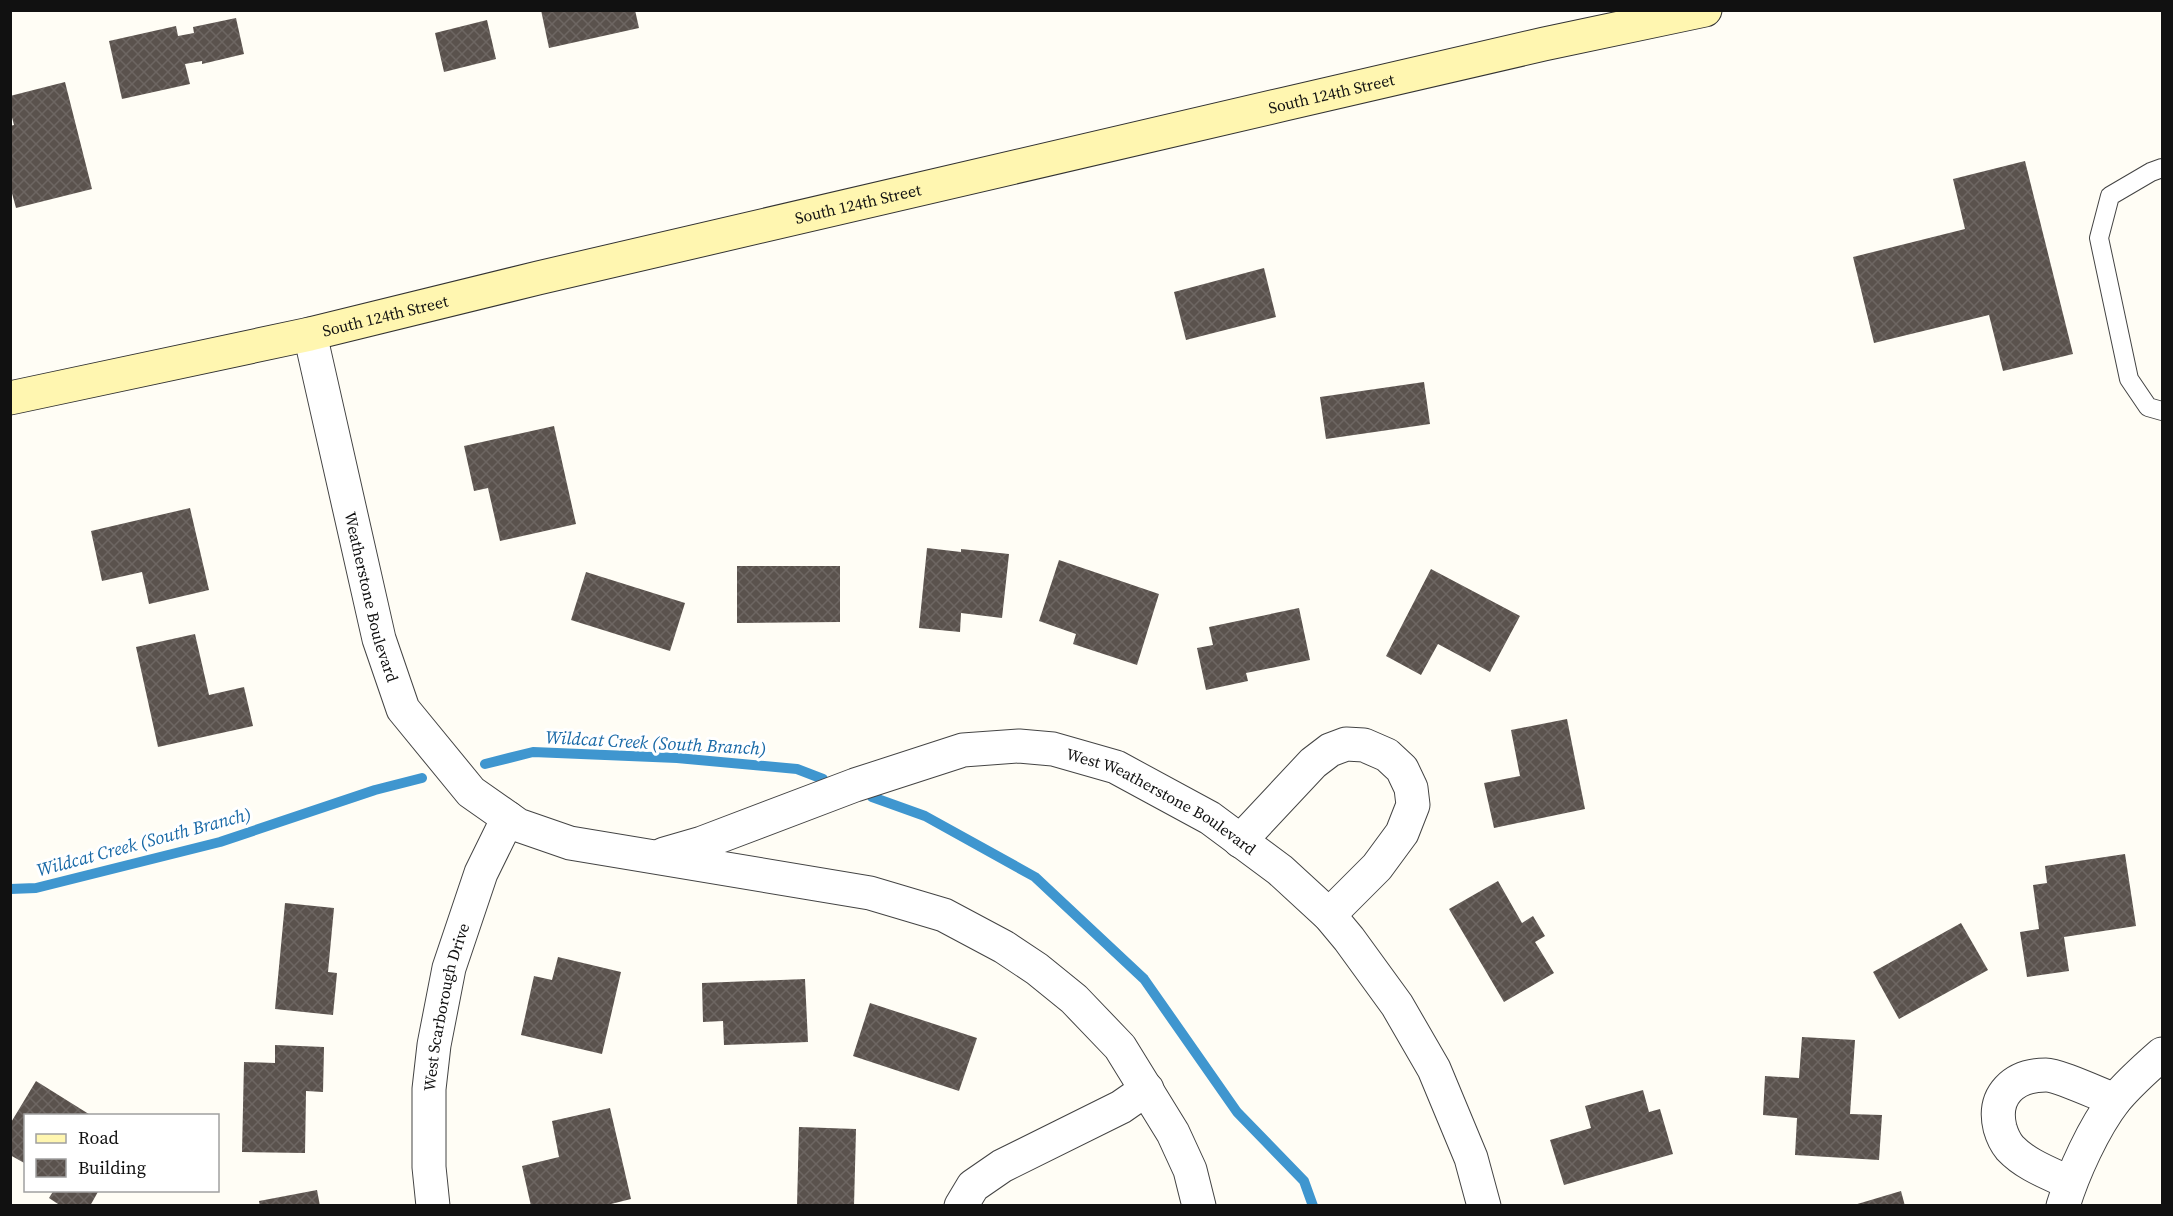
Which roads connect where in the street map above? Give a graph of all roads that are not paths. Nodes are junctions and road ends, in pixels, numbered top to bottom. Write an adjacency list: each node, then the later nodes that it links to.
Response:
1 (1705, 10): 3 (street, South 124th Street)
2 (2163, 168): 5 (lane)
3 (310, 334): 4 (street, South 124th Street); 6 (street, Weatherstone Boulevard)
4 (10, 398)
5 (2163, 411)
6 (508, 818): 8 (street, West Weatherstone Boulevard); 14 (street, West Scarborough Drive)
7 (1240, 841): 8 (street, West Weatherstone Boulevard); 9 (street, West Weatherstone Boulevard); 9 (street)
8 (656, 856): 11 (street, West Weatherstone Boulevard)
9 (1329, 915): 17 (street, West Weatherstone Boulevard)
10 (2163, 1054): 12 (street)
11 (1147, 1089): 15 (street); 16 (street, West Weatherstone Boulevard)
12 (2115, 1100): 13 (street); 13 (street)
13 (2067, 1194)
14 (433, 1206)
15 (961, 1206)
16 (1199, 1206)
17 (1484, 1206)

